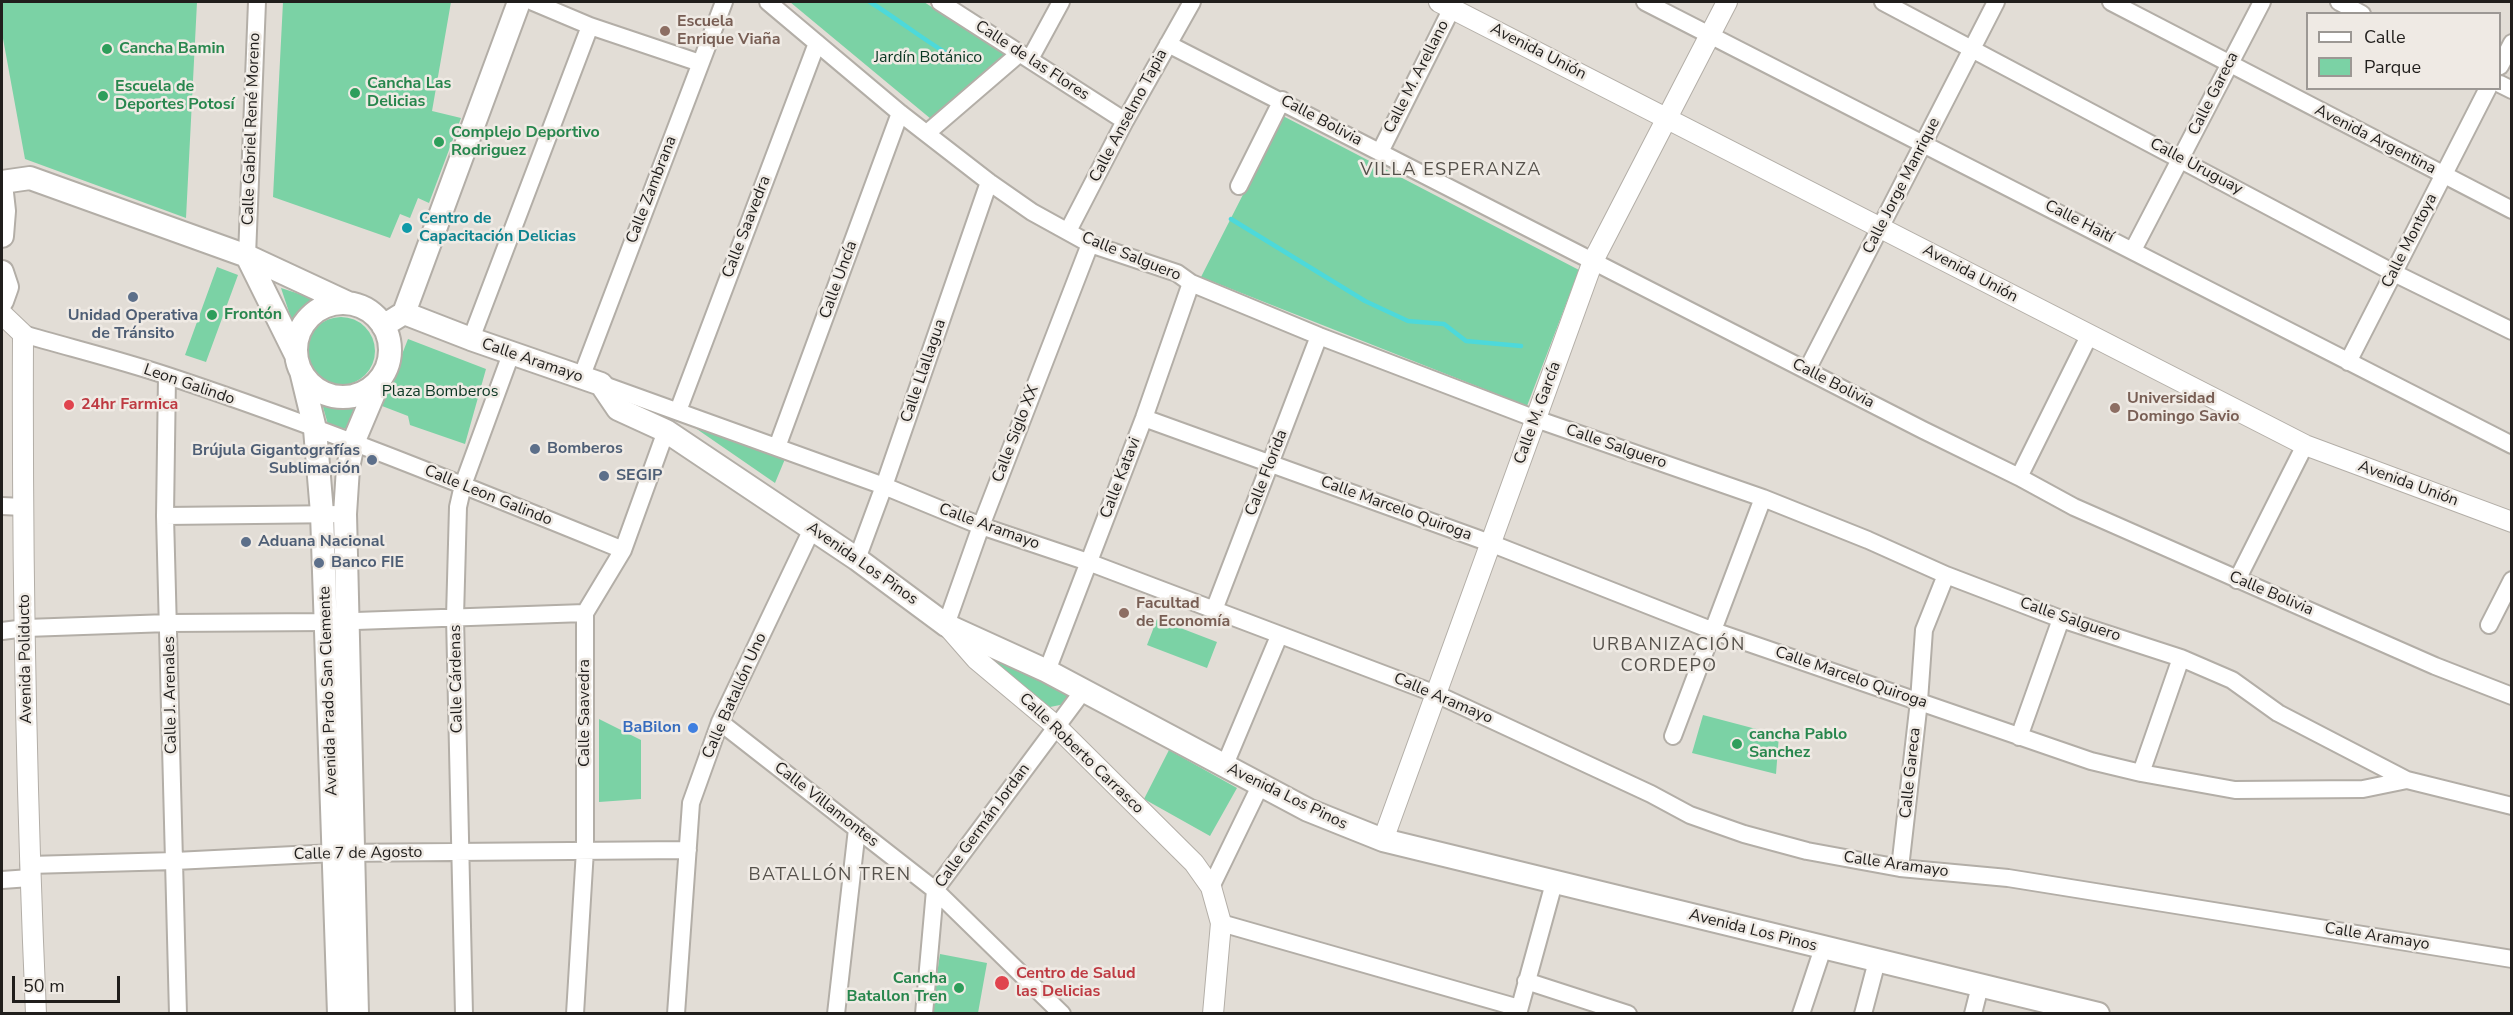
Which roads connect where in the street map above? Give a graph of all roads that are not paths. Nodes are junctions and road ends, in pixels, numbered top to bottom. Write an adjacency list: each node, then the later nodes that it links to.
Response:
1 (257, 2): 48 (street, Calle Gabriel René Moreno)
2 (519, 2): 55 (main road)
3 (533, 2): 18 (street)
4 (724, 2): 26 (street, Calle Zambrana)
5 (768, 2): 20 (street, Calle Salguero)
6 (941, 2): 24 (street, Calle de las Flores)
7 (1061, 2): 24 (street)
8 (1192, 2): 22 (street, Calle Anselmo Tapia)
9 (1645, 2): 19 (street, Calle Haití)
10 (1727, 2): 19 (street, Calle M. García)
11 (1883, 2): 23 (street, Calle Uruguay)
12 (1996, 2): 23 (street, Calle Jorge Manrique)
13 (2111, 2): 27 (street, Avenida Argentina)
14 (2262, 2): 27 (street, Calle Gareca)
15 (2339, 2): 17 (street)
16 (1449, 4): 31 (street, Avenida Unión); 35 (street, Calle M. Arellano)
17 (2358, 12)
18 (590, 26): 26 (street); 62 (street)
19 (1711, 34): 31 (street, Calle M. García); 34 (street, Calle Haití)
20 (817, 43): 30 (street, Calle Salguero); 70 (street, Calle Saavedra)
21 (2511, 43): 25 (street)
22 (1168, 44): 29 (street, Calle Bolivia); 32 (street, Calle Anselmo Tapia)
23 (1973, 48): 34 (street, Calle Jorge Manrique); 36 (street, Calle Uruguay)
24 (1025, 56): 32 (street, Calle de las Flores); 33 (street)
25 (2501, 62)
26 (700, 63): 69 (street, Calle Zambrana)
27 (2229, 64): 36 (street, Calle Gareca); 37 (street, Avenida Argentina)
28 (2487, 90): 37 (street, Calle Montoya)
29 (1282, 100): 35 (street, Calle Bolivia); 40 (street)
30 (900, 113): 33 (street, Calle Salguero); 78 (street, Calle Uncía)
31 (1668, 117): 43 (street, Avenida Unión); 49 (street, Calle M. García)
32 (1125, 121): 44 (street, Calle Anselmo Tapia)
33 (927, 133): 39 (street, Calle Salguero)
34 (1924, 142): 43 (street, Calle Jorge Manrique); 47 (street, Calle Haití)
35 (1380, 152): 49 (street, Calle Bolivia)
36 (2180, 159): 47 (street, Calle Gareca); 51 (street, Calle Uruguay)
37 (2443, 176): 42 (street, Avenida Argentina); 51 (street, Calle Montoya)
38 (2, 182): 48 (main road)
39 (989, 182): 44 (street, Calle Salguero); 82 (street, Calle Llallagua)
40 (1239, 186)
41 (2, 193): 45 (main road)
42 (2511, 210)
43 (1881, 227): 61 (street, Avenida Unión); 66 (street, Calle Jorge Manrique)
44 (1068, 231): 46 (street, Calle Salguero)
45 (2, 236)
46 (1090, 244): 52 (street, Calle Salguero); 90 (street, Calle Siglo XX)
47 (2133, 250): 64 (street, Calle Haití)
48 (248, 256): 54 (main road); 65 (main road)
49 (1593, 261): 66 (street, Calle Bolivia); 72 (street, Calle M. García)
50 (2, 272): 53 (main road)
51 (2394, 273): 58 (street, Calle Uruguay); 64 (street, Calle Montoya)
52 (1191, 284): 60 (street, Calle Salguero); 71 (street, Calle Katavi)
53 (2, 301)
54 (348, 303): 57 (main road); 65 (main road)
55 (404, 313): 57 (main road); 62 (main road, Calle Aramayo)
56 (2, 314): 59 (street)
57 (383, 326): 68 (main road)
58 (2511, 331)
59 (23, 334): 67 (street, Leon Galindo); 85 (street, Avenida Poliducto)
60 (1319, 336): 72 (street, Calle Salguero); 79 (street, Calle Florida)
61 (2089, 336): 76 (street, Avenida Unión); 80 (street)
62 (471, 339): 63 (main road, Calle Aramayo)
63 (511, 354): 69 (main road, Calle Aramayo); 81 (street, Calle Cárdenas)
64 (2348, 362): 77 (street, Calle Haití)
65 (299, 363): 68 (main road); 73 (main road, Avenida Prado San Clemente)
66 (1807, 370): 80 (street, Calle Bolivia)
67 (167, 376): 73 (street, Leon Galindo); 88 (street, Calle J. Arenales)
68 (380, 378): 75 (main road, Avenida Prado San Clemente)
69 (591, 381): 70 (street, Calle Aramayo); 74 (main road, Avenida Los Pinos)
70 (678, 411): 78 (street, Calle Aramayo)
71 (1144, 418): 79 (street, Calle Marcelo Quiroga); 95 (street, Calle Katavi)
72 (1536, 419): 83 (street, Calle Salguero); 92 (street, Calle M. García)
73 (315, 429): 75 (street, Leon Galindo); 86 (main road, Avenida Prado San Clemente)
74 (666, 431): 91 (main road, Avenida Los Pinos); 93 (street)
75 (353, 443): 81 (street, Calle Leon Galindo); 87 (main road, Avenida Prado San Clemente)
76 (2305, 445): 89 (street, Avenida Unión); 97 (street)
77 (2511, 445)
78 (777, 447): 82 (street, Calle Aramayo)
79 (1271, 463): 92 (street, Calle Marcelo Quiroga); 99 (street, Calle Florida)
80 (2019, 477): 97 (street, Calle Bolivia)
81 (463, 485): 93 (street, Calle Leon Galindo); 101 (street, Calle Cárdenas)
82 (884, 486): 90 (street, Calle Aramayo); 94 (street, Calle Llallagua)
83 (1762, 498): 96 (street, Calle Salguero); 108 (street)
84 (2, 506): 85 (street)
85 (23, 507): 107 (street, Avenida Poliducto)
86 (322, 513): 87 (street); 88 (street); 103 (main road, Avenida Prado San Clemente)
87 (345, 514): 103 (main road, Avenida Prado San Clemente)
88 (165, 516): 104 (street, Calle J. Arenales)
89 (2511, 522)
90 (981, 526): 95 (street, Calle Aramayo); 105 (street, Calle Siglo XX)
91 (812, 529): 94 (main road, Avenida Los Pinos); 117 (street, Calle Batallón Uno)
92 (1490, 543): 108 (street, Calle Marcelo Quiroga); 114 (street, Calle M. García)
93 (623, 550): 100 (street)
94 (857, 559): 105 (main road, Avenida Los Pinos)
95 (1088, 562): 99 (street, Calle Aramayo); 112 (street, Calle Katavi)
96 (1946, 575): 102 (street, Calle Salguero); 116 (street, Calle Gareca)
97 (2237, 580): 115 (street, Calle Bolivia)
98 (2511, 580): 106 (street)
99 (1214, 610): 110 (street, Calle Aramayo)
100 (585, 613): 101 (street); 128 (street, Calle Saavedra)
101 (455, 617): 103 (street); 130 (street, Calle Cárdenas)
102 (2061, 619): 111 (street, Calle Salguero); 120 (street)
103 (336, 621): 104 (street); 131 (main road, Avenida Prado San Clemente)
104 (169, 623): 107 (street); 132 (street, Calle J. Arenales)
105 (946, 625): 112 (main road, Avenida Los Pinos); 118 (street, Calle Roberto Carrasco)
106 (2489, 625)
107 (26, 628): 109 (street); 134 (street, Avenida Poliducto)
108 (1711, 630): 116 (street, Calle Marcelo Quiroga); 119 (street)
109 (2, 631)
110 (1279, 636): 114 (street, Calle Aramayo); 121 (street)
111 (2181, 658): 122 (street); 123 (street, Calle Salguero)
112 (1047, 671): 113 (main road, Avenida Los Pinos)
113 (1083, 691): 118 (street, Calle Germán Jordan); 121 (main road, Avenida Los Pinos)
114 (1436, 694): 127 (street, Calle M. García); 133 (street, Calle Aramayo)
115 (2511, 696)
116 (1919, 701): 120 (street, Calle Marcelo Quiroga); 133 (street, Calle Gareca)
117 (720, 722): 126 (street, Calle Villamontes); 129 (street, Calle Batallón Uno)
118 (1056, 726): 137 (street, Calle Roberto Carrasco); 138 (street, Calle Germán Jordan)
119 (1673, 736)
120 (2019, 737): 122 (street, Calle Marcelo Quiroga)
121 (1224, 767): 124 (main road, Avenida Los Pinos)
122 (2141, 773): 123 (street, Calle Marcelo Quiroga)
123 (2407, 780): 125 (street, Calle Salguero)
124 (1260, 786): 127 (main road, Avenida Los Pinos); 137 (street)
125 (2511, 806)
126 (857, 829): 138 (street, Calle Villamontes); 154 (street)
127 (1383, 840): 136 (main road, Avenida Los Pinos)
128 (585, 850): 129 (street, Calle 7 de Agosto); 130 (street, Calle 7 de Agosto); 152 (street, Calle Saavedra)
129 (688, 850): 153 (street, Calle Batallón Uno)
130 (461, 852): 131 (street, Calle 7 de Agosto); 151 (street, Calle Cárdenas)
131 (344, 854): 132 (street, Calle 7 de Agosto); 149 (main road, Avenida Prado San Clemente); 150 (main road, Avenida Prado San Clemente)
132 (175, 861): 134 (street, Calle 7 de Agosto); 148 (street, Calle J. Arenales)
133 (1900, 868): 141 (street, Calle Aramayo)
134 (29, 872): 135 (street, Calle 7 de Agosto); 147 (street, Avenida Poliducto)
135 (2, 880)
136 (1554, 883): 140 (main road, Avenida Los Pinos); 143 (street)
137 (1211, 887): 139 (street, Calle Roberto Carrasco)
138 (935, 890): 155 (street, Calle Germán Jordan); 156 (street, Calle Villamontes)
139 (1221, 923): 145 (street); 157 (street)
140 (1823, 948): 142 (main road, Avenida Los Pinos); 159 (street)
141 (2511, 958)
142 (1877, 961): 144 (main road, Avenida Los Pinos); 160 (street)
143 (1526, 981): 145 (street); 158 (street)
144 (1980, 986): 146 (main road, Avenida Los Pinos); 161 (street)
145 (1518, 1011)
146 (2086, 1012)
147 (36, 1014)
148 (178, 1014)
149 (339, 1014)
150 (357, 1014)
151 (464, 1014)
152 (575, 1014)
153 (675, 1014)
154 (836, 1014)
155 (924, 1014)
156 (1062, 1014)
157 (1213, 1014)
158 (1628, 1014)
159 (1801, 1014)
160 (1863, 1014)
161 (1972, 1014)

